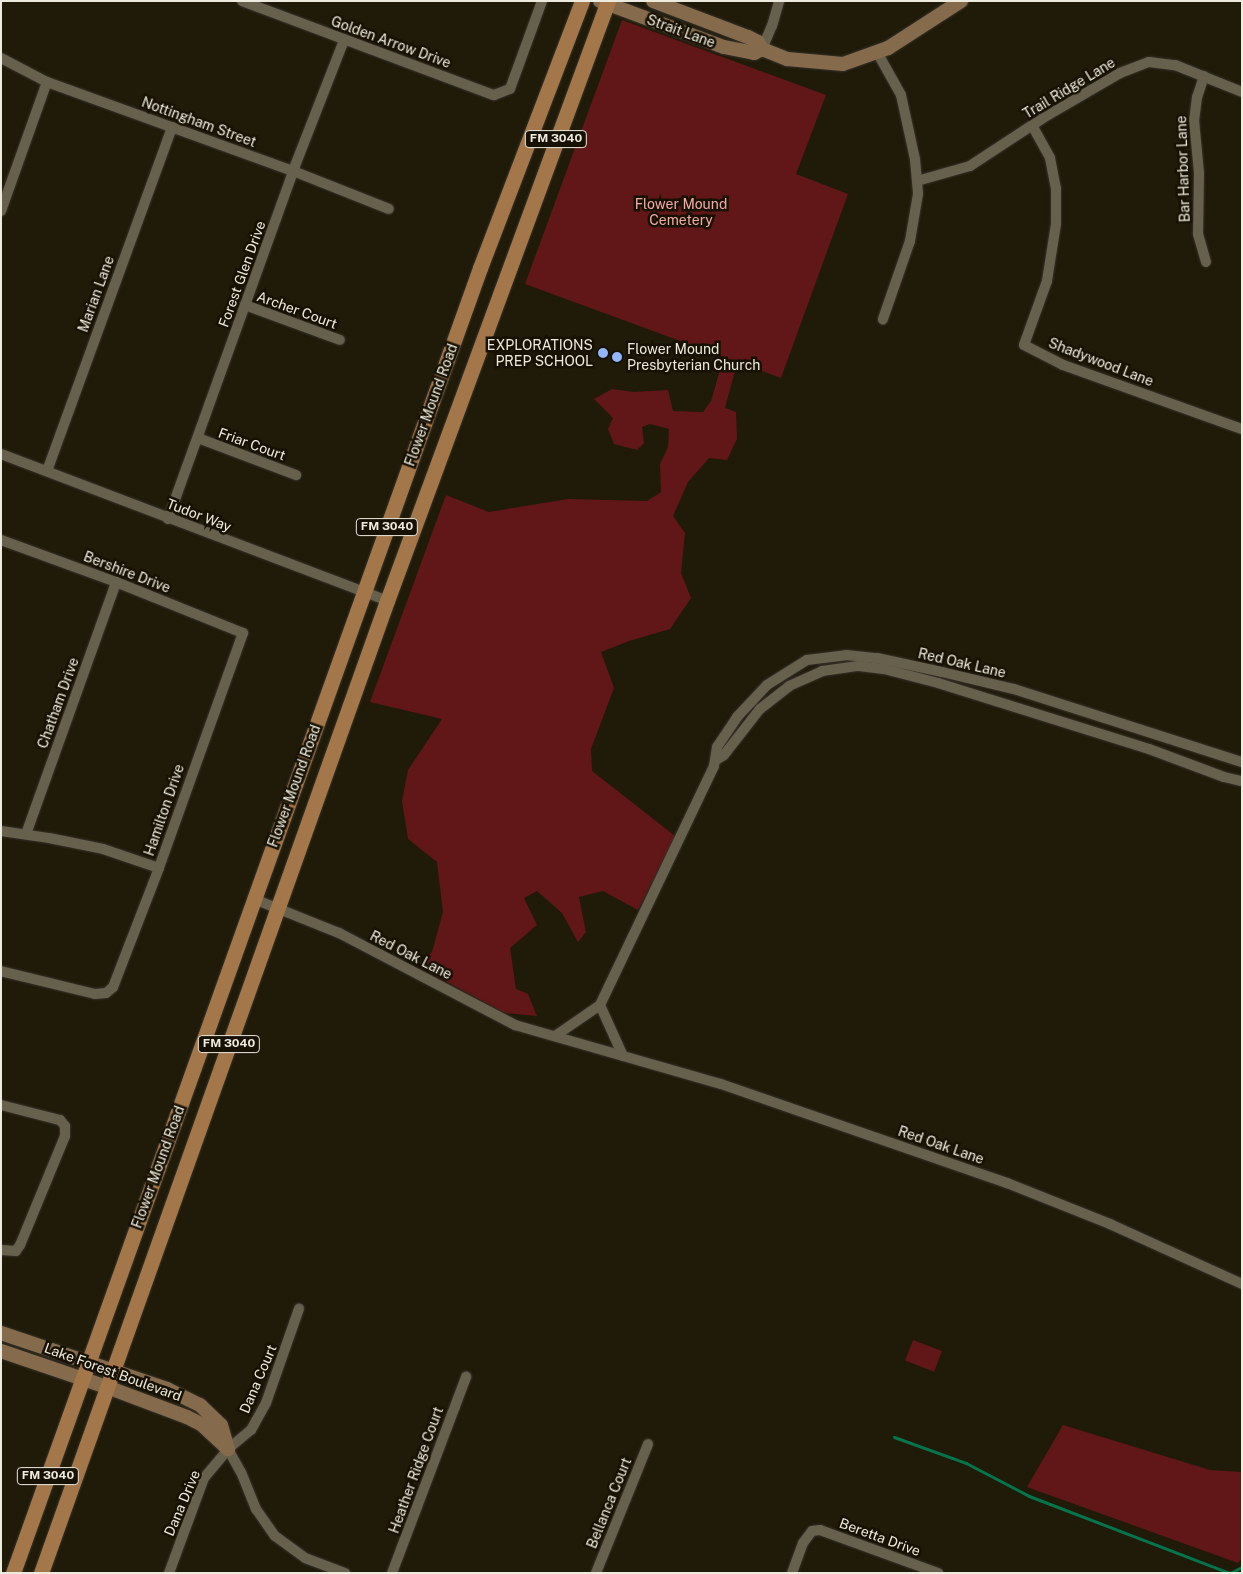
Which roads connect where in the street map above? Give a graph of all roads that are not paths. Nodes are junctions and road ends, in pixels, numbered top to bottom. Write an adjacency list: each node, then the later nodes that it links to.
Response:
1 (242, 1): 8 (street, Golden Arrow Drive)
2 (542, 1): 8 (street, Golden Arrow Drive)
3 (582, 1): 22 (main road, Flower Mound Road / FM 3040)
4 (653, 1): 9 (street, Strait Lane)
5 (779, 1): 9 (street)
6 (961, 1): 10 (street, Strait Lane)
7 (605, 2): 9 (street, Strait Lane); 23 (main road, Flower Mound Road / FM 3040)
8 (344, 40): 17 (street, Forest Glen Drive)
9 (762, 49): 10 (street, Strait Lane)
10 (877, 52): 18 (street)
11 (1, 58): 13 (street, Nottingham Street)
12 (1204, 76): 14 (street, Trail Ridge Lane); 16 (street, Trail Ridge Lane); 21 (street, Bar Harbor Lane)
13 (47, 82): 15 (street, Nottingham Street); 20 (street)
14 (1242, 92)
15 (172, 127): 17 (street, Nottingham Street); 30 (street, Marian Lane)
16 (1033, 127): 18 (street, Trail Ridge Lane); 27 (street, Shadywood Lane)
17 (293, 171): 19 (street, Nottingham Street); 24 (street, Forest Glen Drive)
18 (916, 181): 25 (street)
19 (389, 209)
20 (1, 211)
21 (1206, 262)
22 (480, 268): 23 (main road); 35 (main road, Flower Mound Road / FM 3040)
23 (506, 277): 36 (main road, Flower Mound Road / FM 3040)
24 (245, 305): 26 (street, Archer Court); 28 (street, Forest Glen Drive)
25 (883, 319)
26 (340, 340)
27 (1242, 429)
28 (198, 438): 31 (street, Friar Court); 32 (street, Forest Glen Drive)
29 (1, 454): 30 (street, Tudor Way)
30 (46, 471): 32 (street, Tudor Way)
31 (296, 475)
32 (168, 519): 35 (street, Tudor Way)
33 (1, 540): 34 (street, Bershire Drive)
34 (116, 582): 37 (street, Bershire Drive); 42 (street, Chatham Drive)
35 (364, 592): 36 (street, Tudor Way); 44 (main road, Flower Mound Road / FM 3040)
36 (387, 601): 45 (main road, Flower Mound Road / FM 3040)
37 (243, 633): 43 (street, Hamilton Drive)
38 (716, 760): 39 (street, Red Oak Lane); 40 (street, Red Oak Lane); 47 (street, Red Oak Lane)
39 (1242, 762)
40 (1242, 780)
41 (1, 831): 42 (street)
42 (26, 834): 43 (street)
43 (159, 868): 46 (street, Hamilton Drive)
44 (254, 899): 45 (street, Red Oak Lane); 56 (main road, Flower Mound Road / FM 3040)
45 (278, 908): 48 (street, Red Oak Lane); 57 (main road, Flower Mound Road / FM 3040)
46 (1, 971)
47 (600, 1005): 48 (street); 49 (street)
48 (555, 1036): 49 (street, Red Oak Lane)
49 (623, 1056): 52 (street, Red Oak Lane)
50 (1, 1105): 51 (street)
51 (4, 1251)
52 (1242, 1284)
53 (299, 1310): 62 (street, Dana Court)
54 (1, 1333): 56 (street, Lake Forest Boulevard)
55 (1, 1351): 59 (street, Lake Forest Boulevard)
56 (89, 1361): 57 (street, Lake Forest Boulevard); 59 (main road, Flower Mound Road / FM 3040)
57 (113, 1370): 60 (main road, Flower Mound Road / FM 3040); 62 (street, Lake Forest Boulevard)
58 (466, 1377): 67 (street, Heather Ridge Court)
59 (83, 1378): 60 (street, Lake Forest Boulevard); 63 (main road, Flower Mound Road / FM 3040)
60 (107, 1387): 62 (street, Lake Forest Boulevard); 64 (main road, Flower Mound Road / FM 3040)
61 (648, 1444): 68 (street, Bellanca Court)
62 (228, 1449): 65 (street, Dana Drive); 66 (street, Lake Forest Boulevard)
63 (13, 1573)
64 (41, 1573)
65 (169, 1573)
66 (345, 1573)
67 (392, 1573)
68 (596, 1573)
69 (792, 1573): 70 (street, Beretta Drive)
70 (938, 1573)

